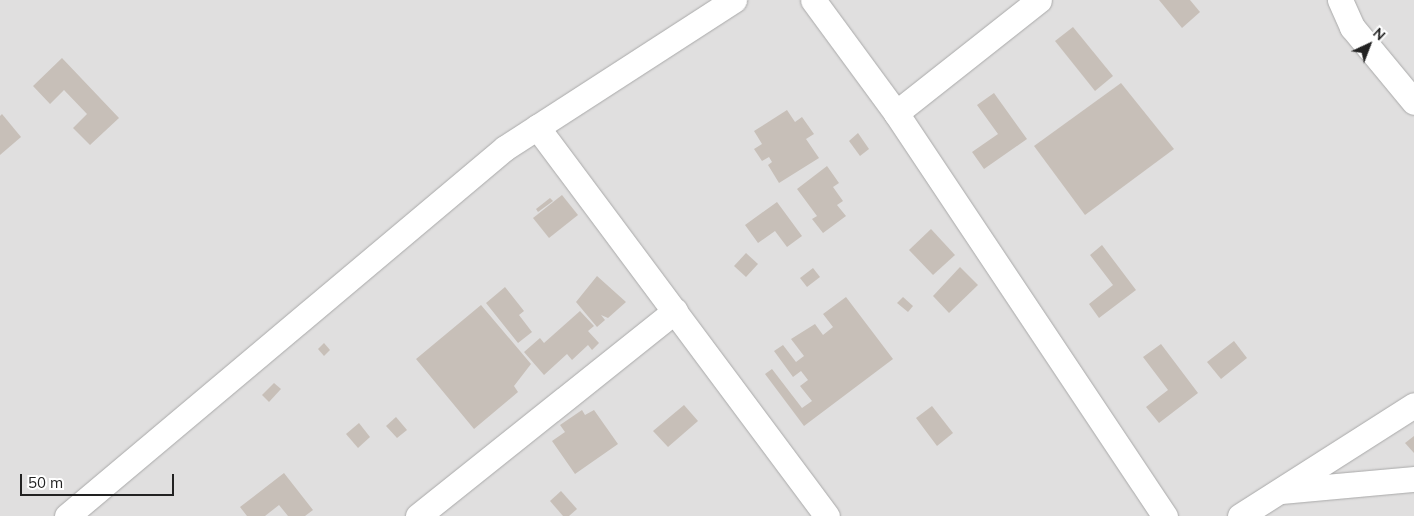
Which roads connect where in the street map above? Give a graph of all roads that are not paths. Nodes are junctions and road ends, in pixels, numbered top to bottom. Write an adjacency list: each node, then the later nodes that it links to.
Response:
1 (734, 0): 7 (street)
2 (813, 0): 6 (street)
3 (1039, 0): 6 (street)
4 (1340, 0): 5 (street)
5 (1414, 102)
6 (896, 113): 15 (street)
7 (537, 127): 8 (street); 12 (street)
8 (676, 311): 13 (street); 14 (street)
9 (1414, 406): 11 (street)
10 (1414, 479): 11 (street)
11 (1281, 491): 16 (street)
12 (67, 516)
13 (418, 516)
14 (827, 516)
15 (1165, 516)
16 (1240, 516)

